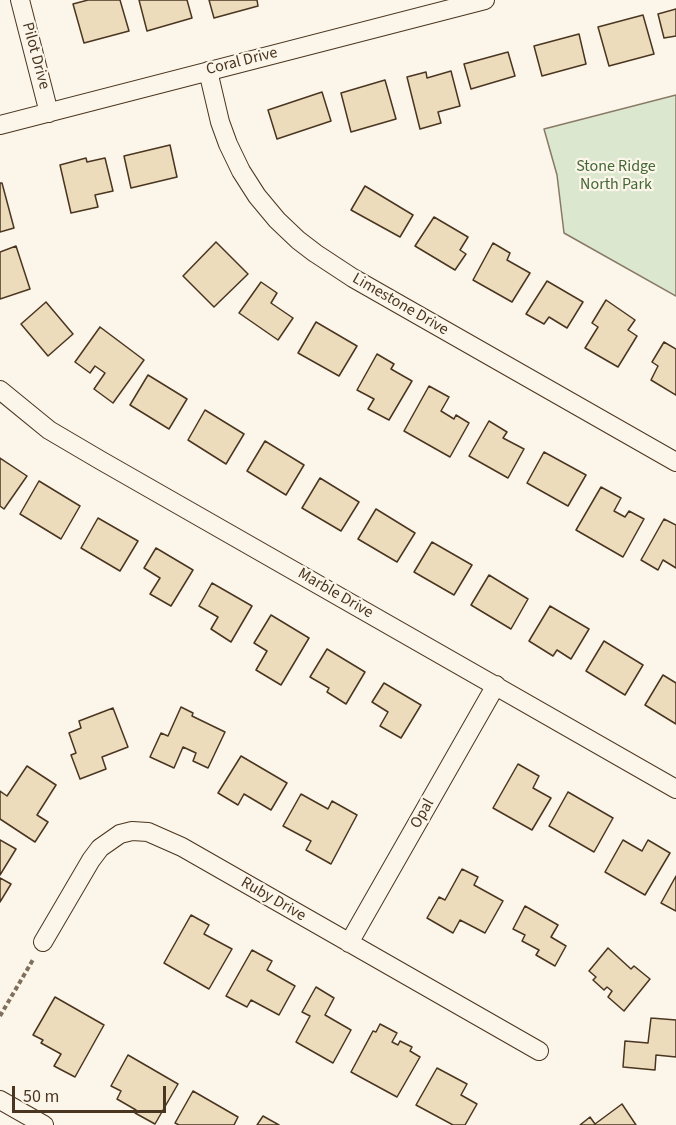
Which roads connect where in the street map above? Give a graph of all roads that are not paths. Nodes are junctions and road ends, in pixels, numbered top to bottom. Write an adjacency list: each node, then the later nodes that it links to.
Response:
1 (20, 0): 4 (street, Pilot Drive)
2 (485, 0): 3 (street, Coral Drive)
3 (208, 71): 4 (street, Coral Drive); 7 (street, Limestone Drive)
4 (49, 112): 5 (street, Coral Drive)
5 (0, 125)
6 (0, 390): 8 (street, Marble Drive)
7 (676, 462)
8 (496, 685): 9 (street, Marble Drive); 11 (street, Opal)
9 (676, 789)
10 (43, 942): 11 (street, Ruby Drive)
11 (349, 943): 12 (street, Ruby Drive)
12 (539, 1051)
13 (0, 1100): 14 (street)
14 (44, 1125)

